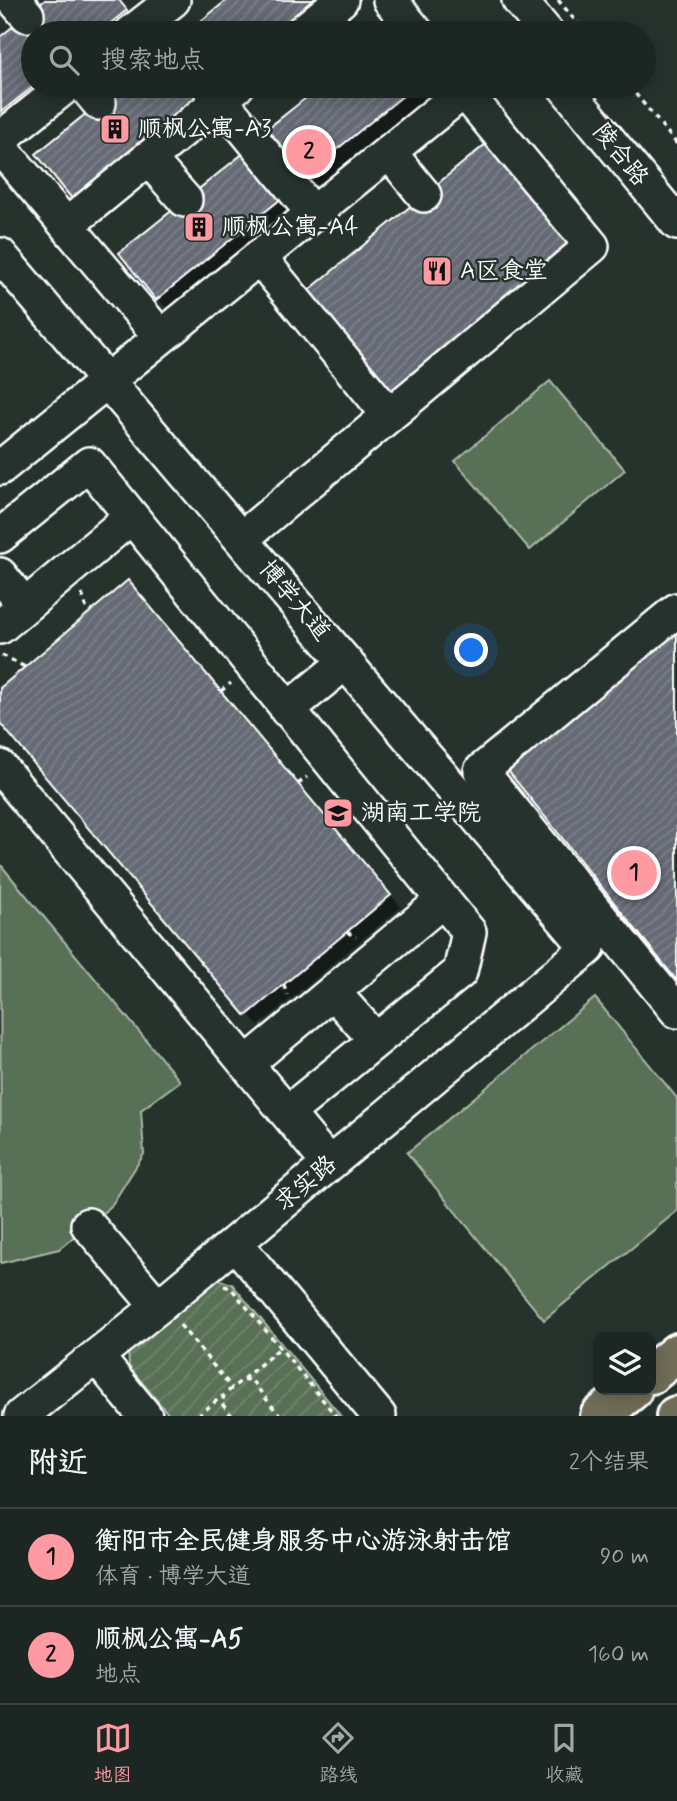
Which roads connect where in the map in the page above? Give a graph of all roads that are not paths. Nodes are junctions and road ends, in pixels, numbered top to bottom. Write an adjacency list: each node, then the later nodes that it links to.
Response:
1 (341, 0): 5 (street)
2 (390, 0): 6 (street)
3 (493, 0): 7 (street)
4 (519, 0): 8 (street)
5 (316, 21)
6 (407, 21)
7 (511, 21)
8 (537, 21)
9 (51, 98): 16 (street)
10 (213, 98): 19 (street)
11 (228, 98): 23 (street)
12 (451, 98): 18 (street)
13 (470, 98): 30 (street)
14 (574, 98): 24 (street, 陵合路)
15 (600, 98): 20 (street, 陵合路)
16 (0, 139)
17 (0, 147): 25 (street)
18 (389, 152): 21 (street); 23 (street)
19 (148, 158): 22 (street); 25 (street)
20 (677, 191)
21 (424, 195)
22 (185, 200)
23 (313, 213): 27 (street)
24 (677, 223)
25 (67, 225): 28 (street)
26 (0, 255): 29 (street, 博学大道)
27 (259, 257): 28 (street); 30 (street)
28 (162, 337): 29 (street)
29 (107, 381): 31 (street); 34 (street, 博学大道)
30 (389, 415): 34 (street)
31 (0, 468)
32 (131, 517): 33 (street); 36 (street); 40 (street)
33 (0, 536)
34 (241, 539): 39 (street, 博学大道)
35 (0, 575): 36 (street)
36 (25, 606): 38 (street)
37 (677, 610): 42 (street)
38 (0, 627)
39 (346, 662): 40 (street); 42 (street, 博学大道)
40 (288, 710): 43 (street)
41 (0, 767): 48 (street)
42 (469, 782): 44 (street, 博学大道); 46 (street)
43 (442, 901): 45 (street); 47 (street)
44 (588, 948): 50 (street, 求实路)
45 (333, 992): 47 (street); 48 (street)
46 (677, 1011)
47 (376, 1040): 49 (street)
48 (246, 1064): 49 (street)
49 (287, 1112): 50 (street)
50 (329, 1164): 52 (street, 求实路)
51 (88, 1225): 53 (street)
52 (235, 1243): 53 (street, 求实路); 60 (street)
53 (172, 1311): 55 (street, 求实路)
54 (677, 1353): 56 (main road)
55 (97, 1357): 58 (street, 求实路); 59 (street)
56 (656, 1370)
57 (626, 1395): 61 (main road)
58 (21, 1416)
59 (145, 1416)
60 (379, 1416)
61 (600, 1416)

